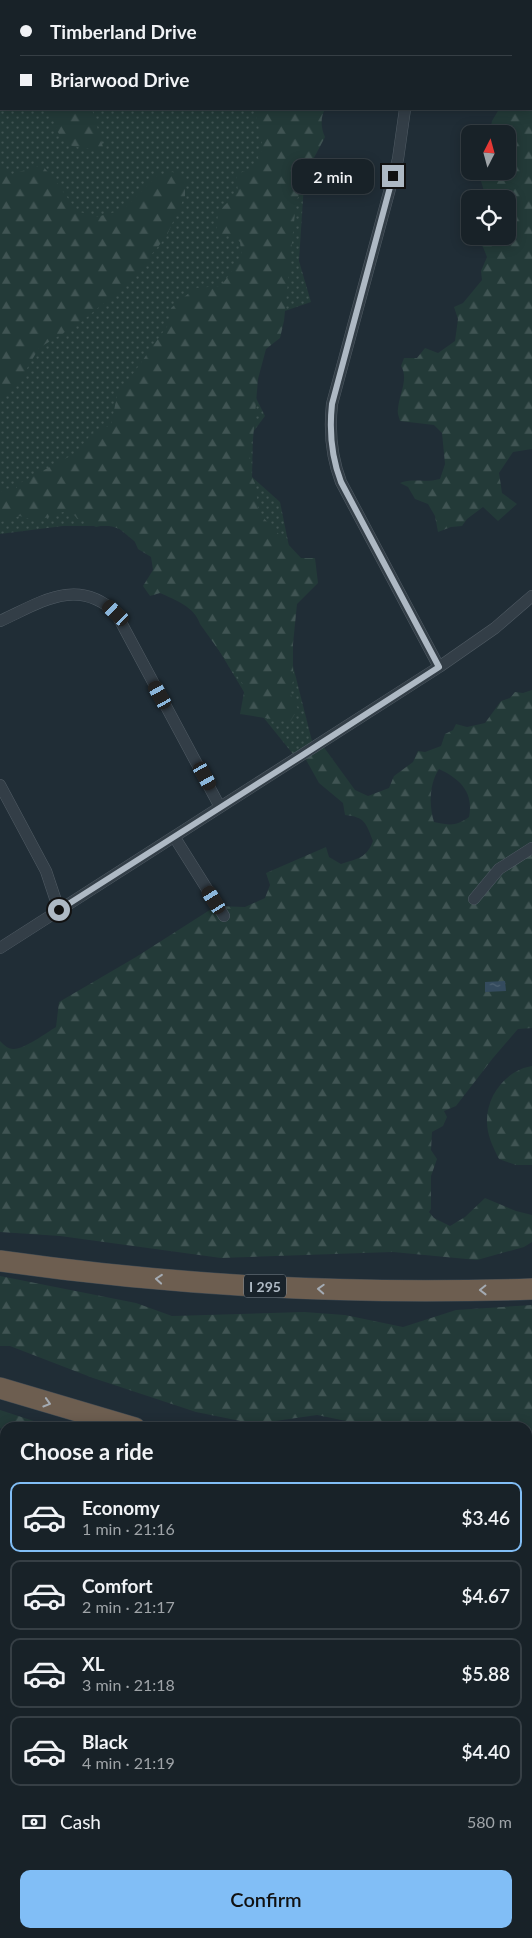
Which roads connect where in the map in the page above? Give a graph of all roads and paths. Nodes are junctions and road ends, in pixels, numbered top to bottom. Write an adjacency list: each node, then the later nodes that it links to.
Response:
1 (405, 110): 4 (street)
2 (532, 596): 4 (street)
3 (0, 621): 6 (street)
4 (439, 667): 6 (street)
5 (0, 785): 10 (street)
6 (220, 807): 7 (street)
7 (175, 838): 10 (street); 11 (street)
8 (532, 848): 9 (street)
9 (474, 899)
10 (59, 910): 12 (street)
11 (224, 916)
12 (0, 948)
13 (0, 1262): 14 (highway, I 295, one-way to 13)
14 (532, 1289)
15 (0, 1388): 16 (highway, one-way to 16)
16 (115, 1422)

